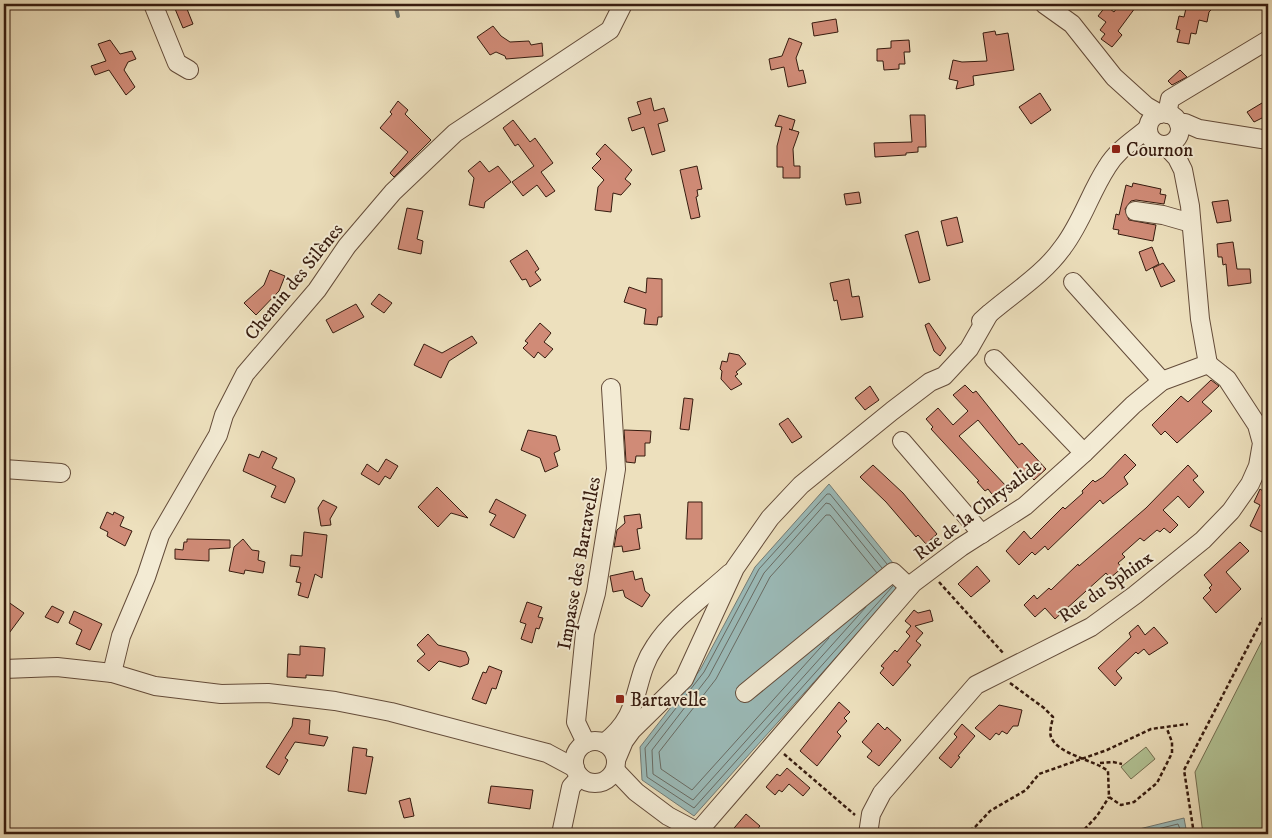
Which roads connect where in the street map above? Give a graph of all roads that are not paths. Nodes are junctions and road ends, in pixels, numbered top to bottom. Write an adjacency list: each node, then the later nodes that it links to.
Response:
1 (153, 4): 5 (street)
2 (623, 4): 23 (street, Chemin des Silènes)
3 (1044, 4): 6 (street)
4 (1268, 40): 6 (street)
5 (189, 70)
6 (1162, 126): 7 (street); 9 (street); 20 (street)
7 (1268, 140)
8 (1135, 211): 9 (street)
9 (1191, 223): 12 (street)
10 (1073, 282): 13 (street)
11 (994, 359): 16 (street)
12 (1208, 364): 13 (street, Rue de la Chrysalide); 29 (street, Rue du Sphinx)
13 (1162, 380): 16 (street, Rue de la Chrysalide)
14 (611, 388): 26 (street, Impasse des Bartavelles)
15 (902, 441): 19 (street)
16 (1084, 453): 19 (street, Rue de la Chrysalide)
17 (4, 469): 18 (street)
18 (61, 473)
19 (982, 534): 21 (street, Rue de la Chrysalide)
20 (736, 568): 25 (street); 28 (street)
21 (909, 587): 24 (street); 30 (street, Rue de la Chrysalide)
22 (4, 669): 23 (street)
23 (112, 673): 27 (street)
24 (745, 693)
25 (604, 743): 26 (street); 28 (street)
26 (582, 746): 27 (street); 28 (street)
27 (547, 753): 28 (street)
28 (597, 773): 30 (street); 31 (street)
29 (868, 830)
30 (699, 833)
31 (561, 834)

